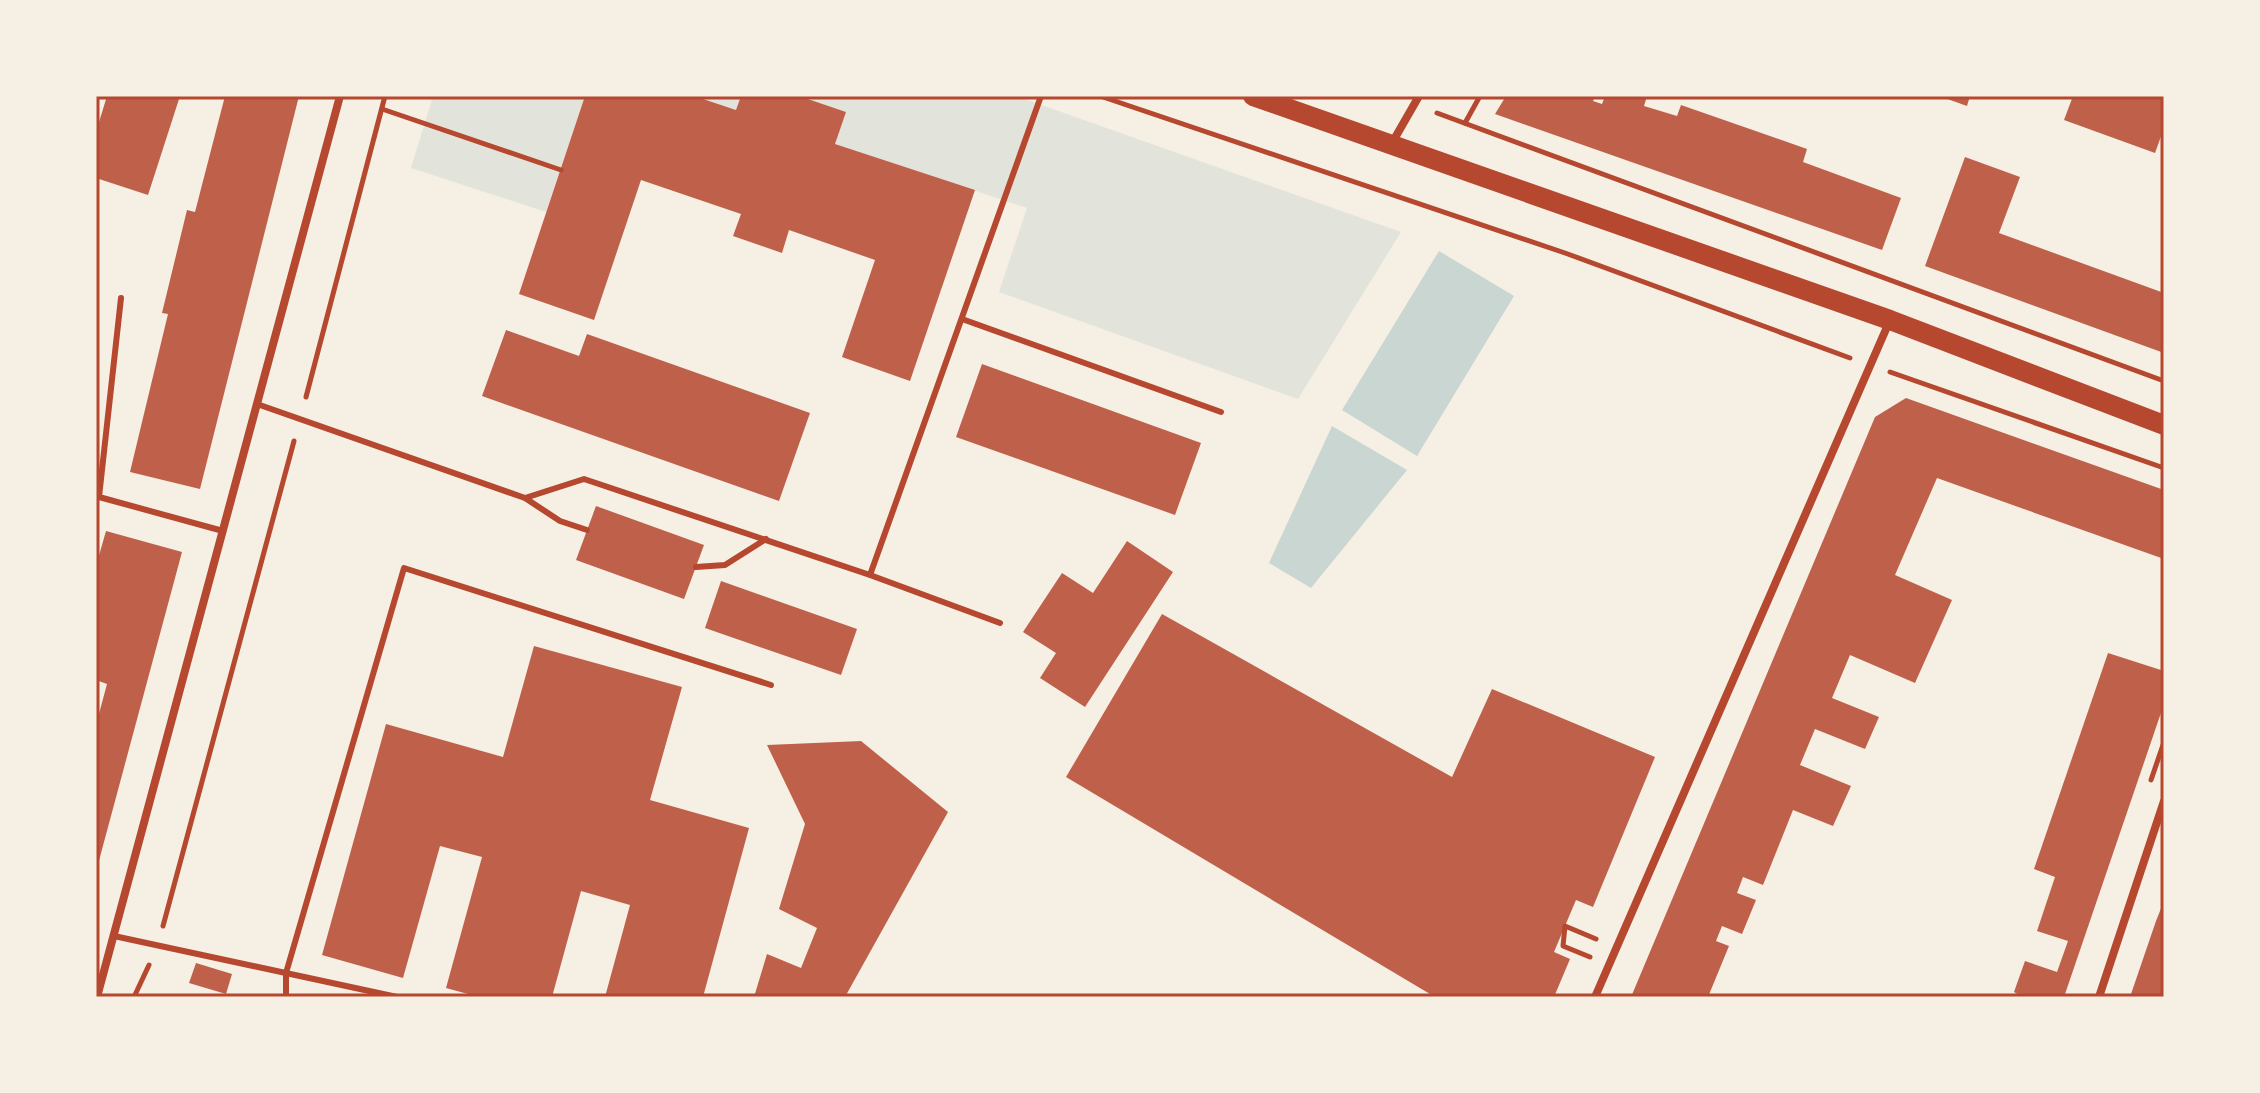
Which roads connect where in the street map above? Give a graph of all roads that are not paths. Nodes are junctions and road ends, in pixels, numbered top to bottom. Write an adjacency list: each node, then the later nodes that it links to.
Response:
1 (340, 96): 9 (street)
2 (1041, 96): 7 (lane)
3 (1253, 96): 5 (main road)
4 (1419, 96): 5 (street)
5 (1392, 144): 8 (main road)
6 (121, 298): 14 (lane)
7 (962, 319): 10 (lane); 17 (lane)
8 (1890, 320): 11 (main road); 26 (street)
9 (257, 404): 12 (lane); 14 (street)
10 (1221, 412)
11 (2164, 425)
12 (525, 498): 13 (lane); 15 (lane)
13 (587, 530)
14 (223, 531): 21 (street)
15 (766, 539): 16 (lane); 17 (lane)
16 (696, 567)
17 (870, 575): 18 (lane)
18 (1000, 623)
19 (771, 685): 22 (lane)
20 (2164, 801): 27 (street)
21 (114, 936): 22 (lane); 23 (street)
22 (286, 973): 24 (lane); 25 (lane)
23 (97, 997)
24 (286, 997)
25 (397, 997)
26 (1595, 997)
27 (2099, 997)

